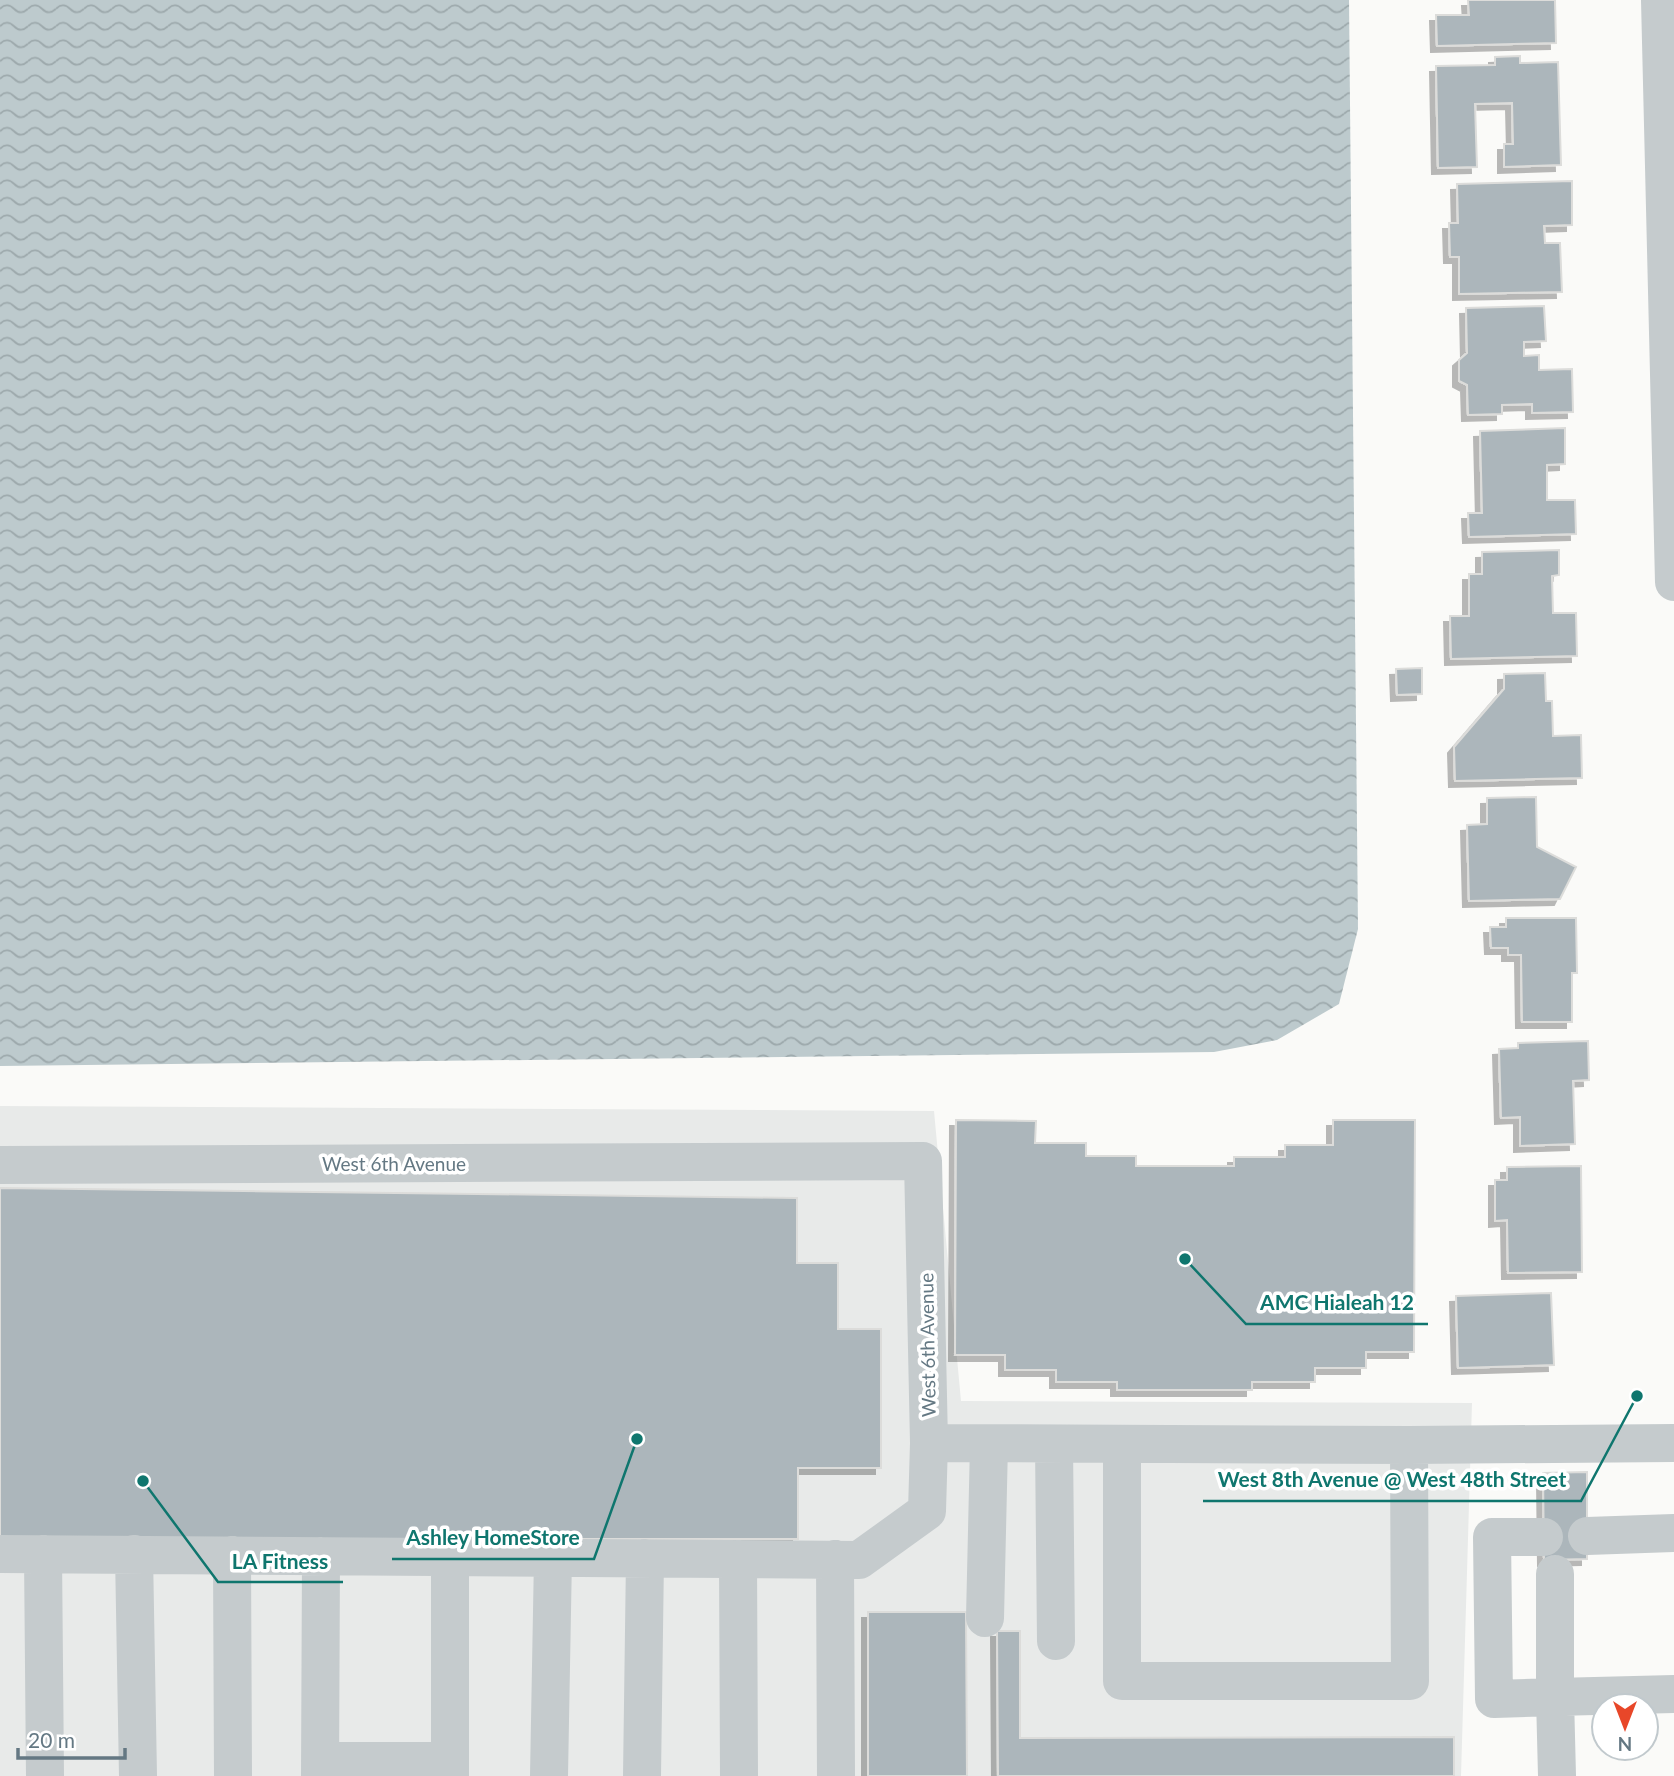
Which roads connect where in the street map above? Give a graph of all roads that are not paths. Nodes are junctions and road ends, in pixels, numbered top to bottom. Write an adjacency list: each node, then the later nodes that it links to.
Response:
1 (1660, 0): 2 (street)
2 (1668, 146): 3 (street)
3 (1674, 582)
4 (0, 1165): 5 (street, West 6th Avenue)
5 (929, 1443): 7 (street); 23 (street, West 6th Avenue)
6 (1674, 1443): 10 (street)
7 (989, 1444): 8 (street); 25 (street)
8 (1054, 1444): 9 (street); 26 (street)
9 (1122, 1444): 10 (street); 10 (street)
10 (1409, 1445)
11 (1674, 1533): 12 (street)
12 (1587, 1536)
13 (1544, 1537): 28 (street)
14 (0, 1554): 15 (street, West 6th Avenue)
15 (44, 1554): 16 (street, West 6th Avenue); 31 (street)
16 (134, 1555): 17 (street, West 6th Avenue); 32 (street)
17 (232, 1555): 18 (street, West 6th Avenue); 33 (street)
18 (321, 1556): 19 (street, West 6th Avenue); 29 (street)
19 (450, 1557): 20 (street, West 6th Avenue); 30 (street)
20 (553, 1558): 21 (street, West 6th Avenue); 34 (street)
21 (645, 1558): 22 (street, West 6th Avenue); 35 (street)
22 (738, 1559): 23 (street, West 6th Avenue); 36 (street)
23 (835, 1559): 37 (street)
24 (1555, 1574): 28 (street)
25 (985, 1618)
26 (1056, 1641)
27 (1674, 1694): 28 (street)
28 (1555, 1697): 38 (street)
29 (320, 1768): 30 (street)
30 (450, 1768)
31 (45, 1776)
32 (138, 1776)
33 (233, 1776)
34 (549, 1776)
35 (642, 1776)
36 (739, 1776)
37 (836, 1776)
38 (1557, 1776)

